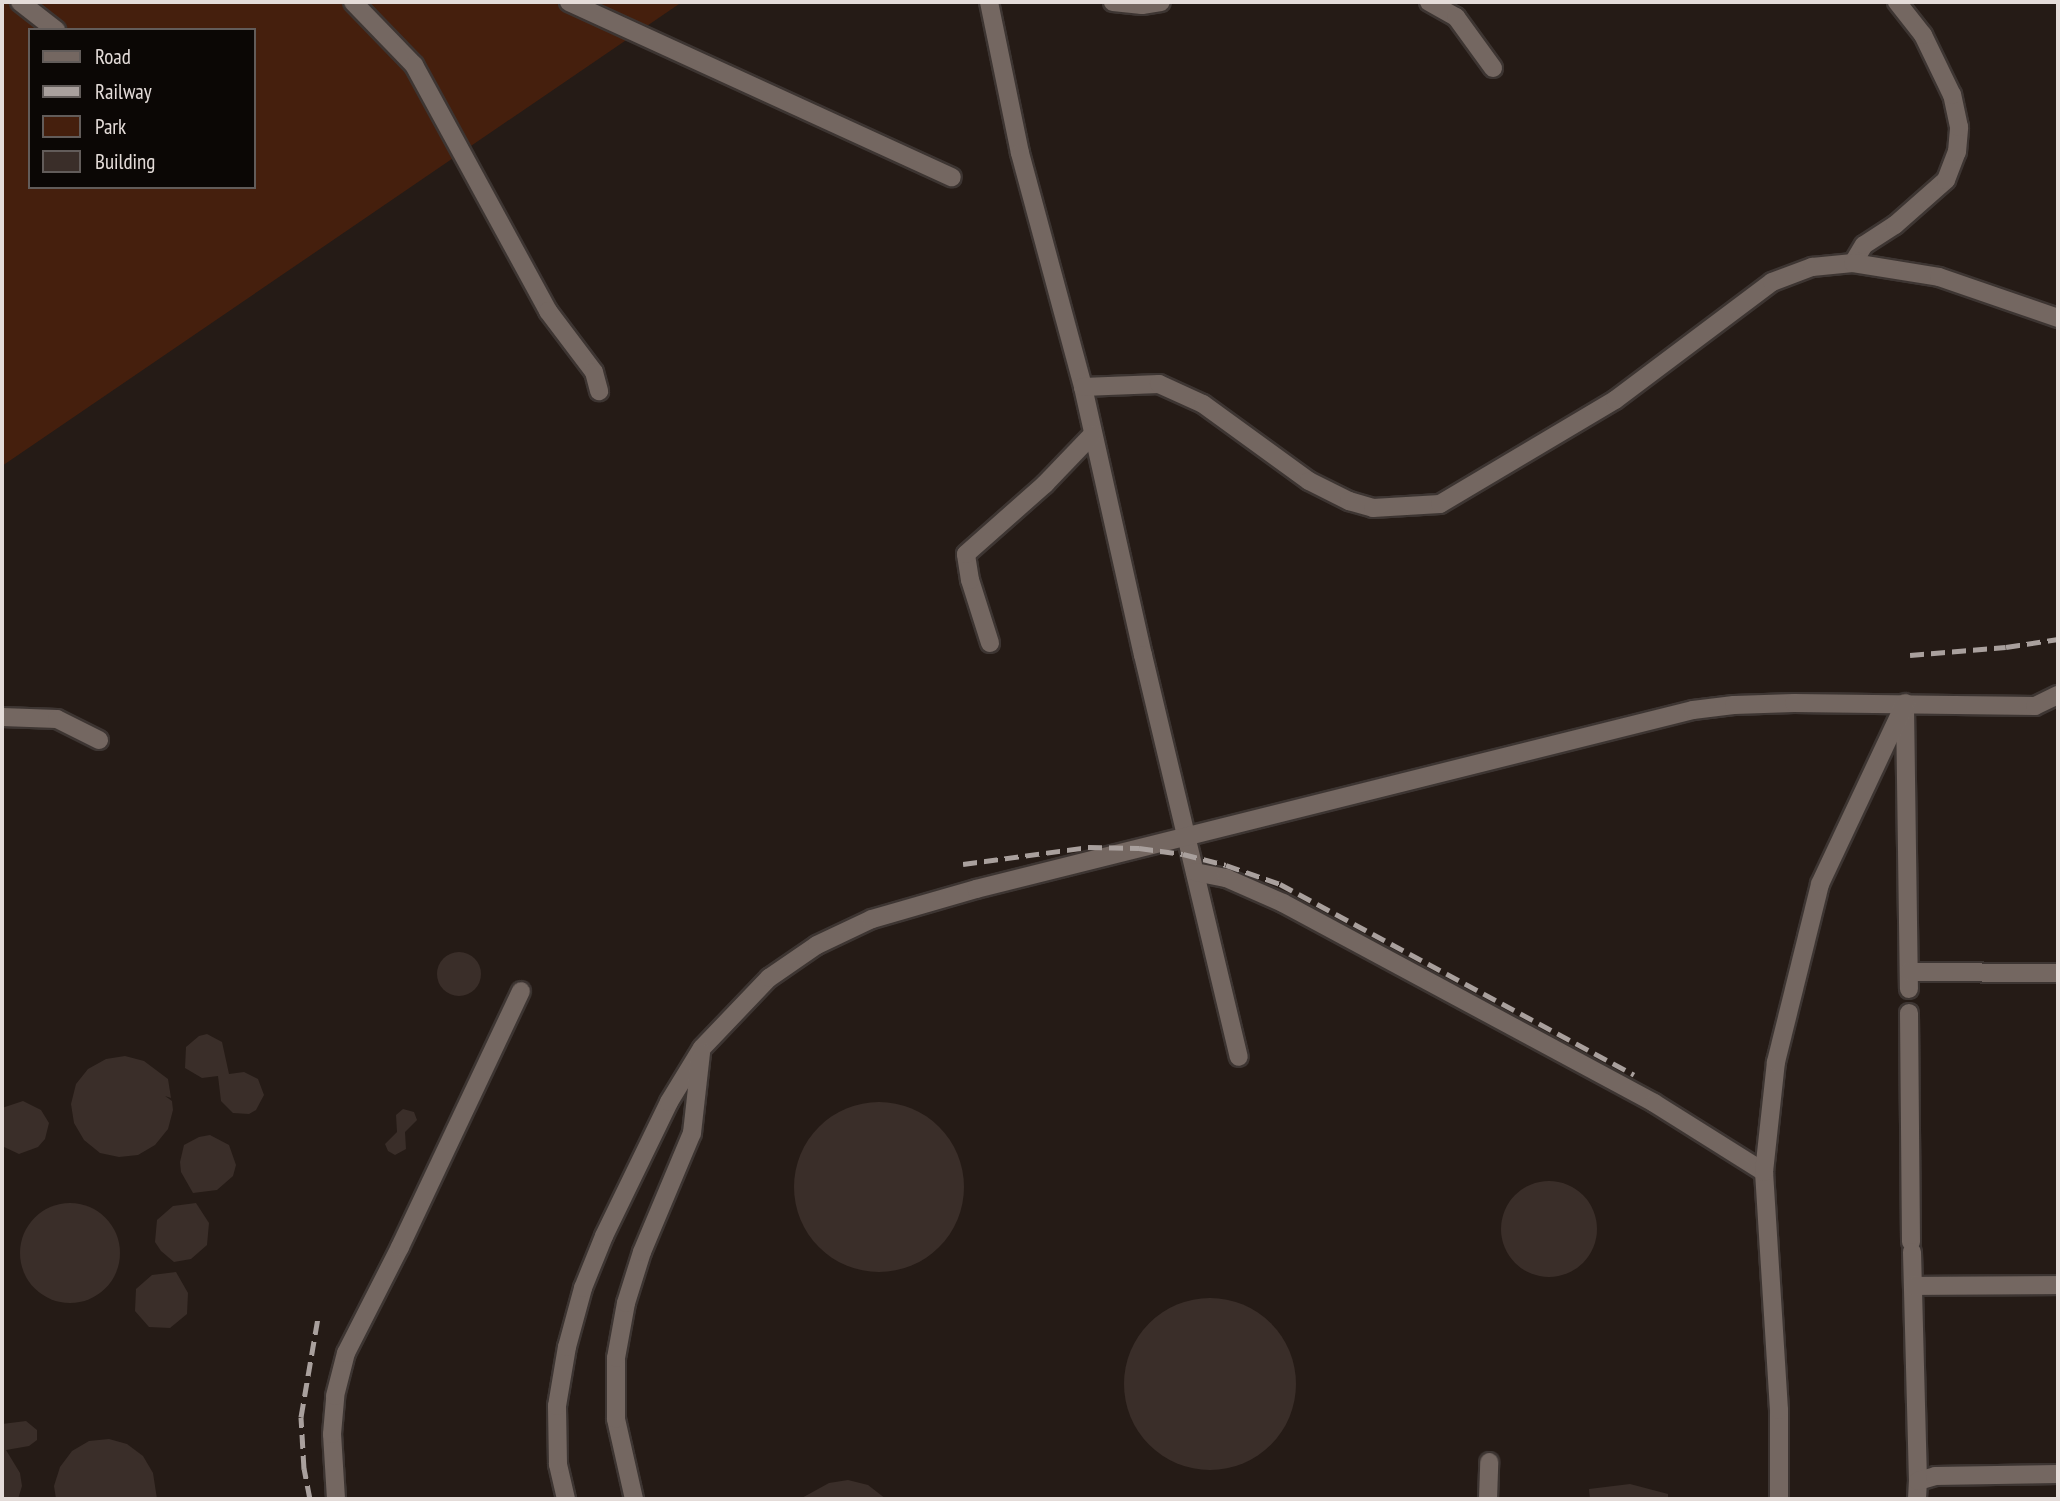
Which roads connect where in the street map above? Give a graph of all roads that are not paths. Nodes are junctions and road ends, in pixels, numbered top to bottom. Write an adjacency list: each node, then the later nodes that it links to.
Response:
1 (20, 2): 9 (street)
2 (353, 2): 15 (street)
3 (569, 2): 11 (street)
4 (989, 2): 14 (street)
5 (1113, 2): 6 (street)
6 (1160, 2)
7 (1429, 2): 10 (street)
8 (1897, 2): 12 (street)
9 (53, 28)
10 (1493, 68)
11 (952, 177)
12 (1853, 263): 13 (street); 14 (street)
13 (2058, 318)
14 (1083, 387): 16 (street)
15 (599, 391)
16 (1093, 434): 17 (street); 22 (street)
17 (990, 643)
18 (2058, 695): 19 (street)
19 (1905, 703): 22 (street); 24 (street); 29 (street)
20 (2, 717): 21 (street)
21 (99, 740)
22 (1186, 835): 23 (street); 27 (street)
23 (1195, 872): 28 (street); 29 (street)
24 (2058, 972)
25 (521, 991): 35 (street)
26 (1909, 1013): 31 (street)
27 (702, 1048): 36 (street); 37 (street)
28 (1239, 1057)
29 (1764, 1172): 39 (street)
30 (2058, 1285): 31 (street)
31 (1913, 1286): 34 (street)
32 (1489, 1462): 38 (street)
33 (2058, 1474): 34 (street)
34 (1918, 1481): 40 (street)
35 (336, 1499)
36 (566, 1499)
37 (634, 1499)
38 (1488, 1499)
39 (1779, 1499)
40 (1917, 1499)

